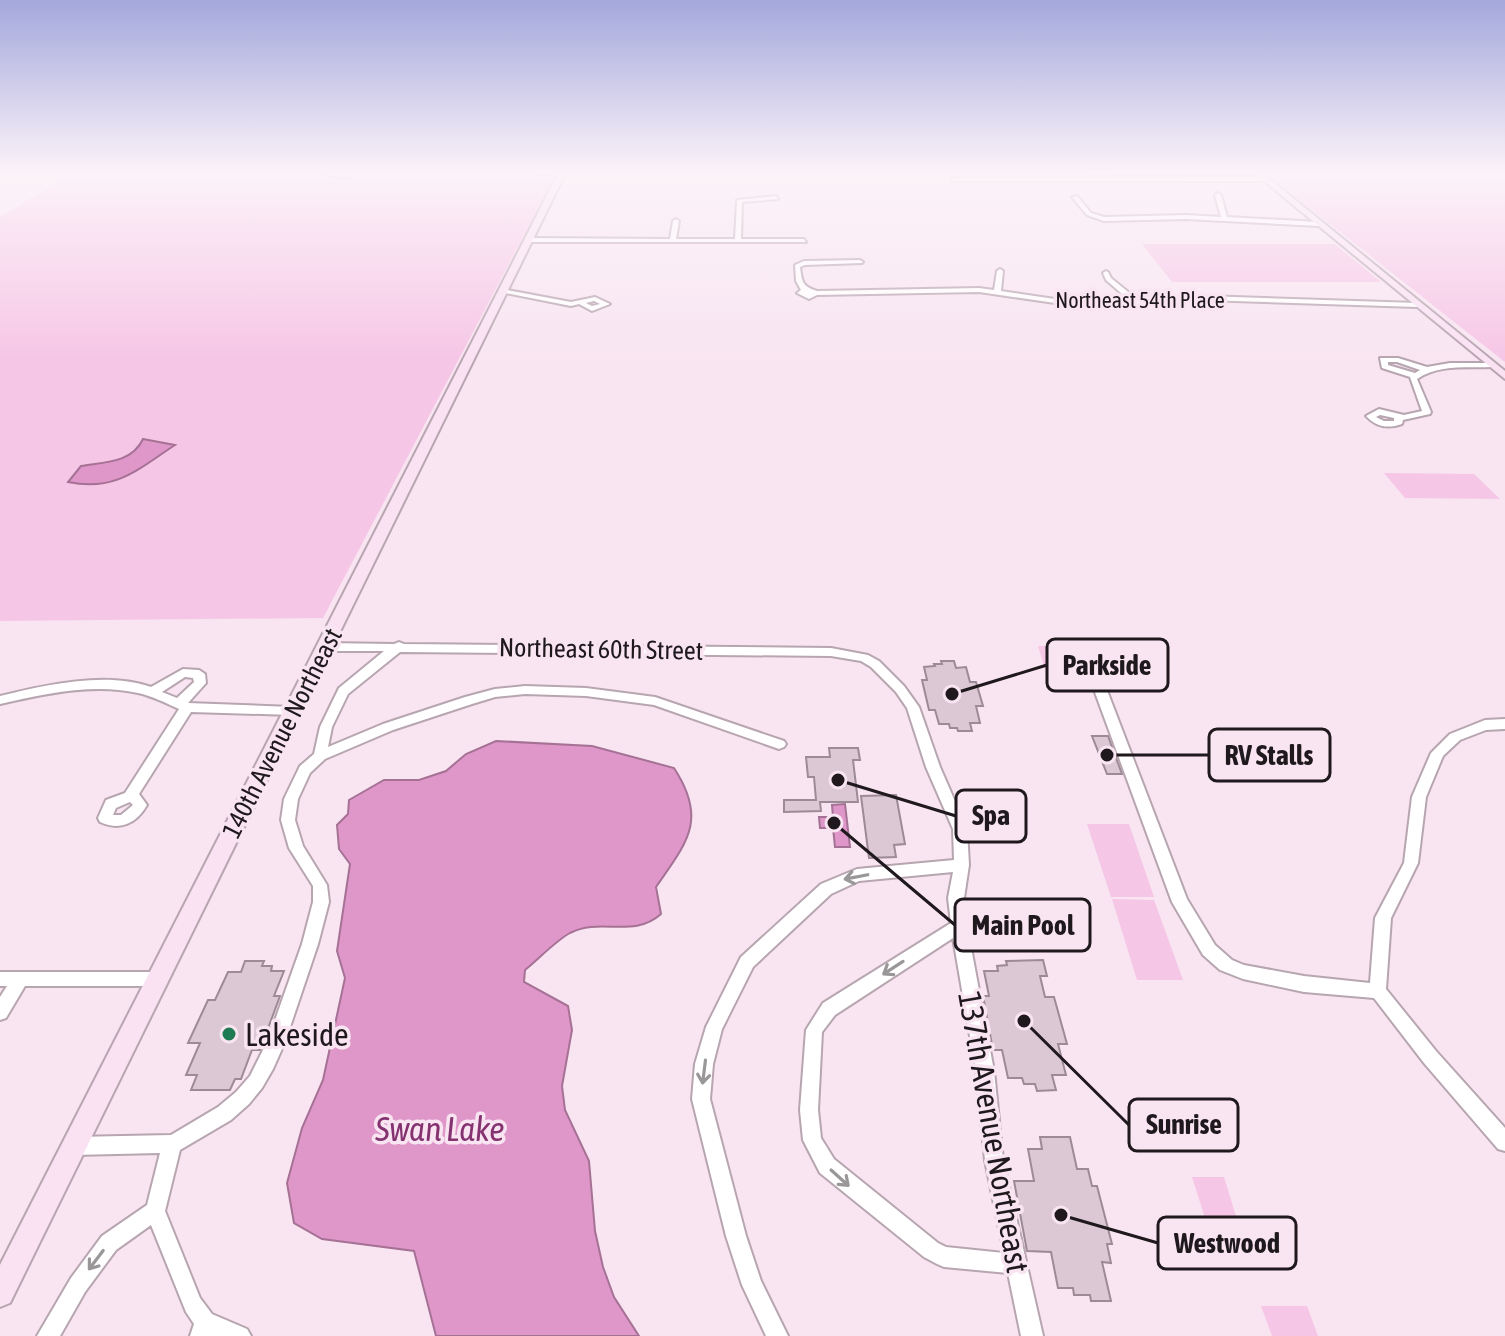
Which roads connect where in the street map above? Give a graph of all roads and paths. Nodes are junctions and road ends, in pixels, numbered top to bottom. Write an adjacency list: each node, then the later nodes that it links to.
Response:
1 (532, 234): 5 (street, 140th Avenue Northeast)
2 (674, 234): 6 (street)
3 (738, 234): 7 (street)
4 (1332, 234): 16 (street)
5 (529, 240): 6 (street); 12 (street, 140th Avenue Northeast)
6 (673, 240): 7 (street)
7 (738, 241): 8 (street)
8 (804, 241)
9 (860, 262): 13 (street, Northeast 54th Place)
10 (1000, 271): 13 (street)
11 (1106, 273): 14 (street)
12 (502, 291): 15 (street); 24 (street, 140th Avenue Northeast)
13 (997, 292): 14 (street, Northeast 54th Place)
14 (1136, 302): 16 (street, Northeast 54th Place)
15 (582, 304)
16 (1417, 305): 17 (street)
17 (1491, 365): 18 (street); 20 (street)
18 (1427, 370): 19 (street); 19 (street)
19 (1416, 376): 21 (street)
20 (1505, 376)
21 (1398, 419)
22 (399, 646): 24 (street, Northeast 60th Street); 25 (street, Northeast 60th Street); 32 (street)
23 (1084, 646): 39 (street)
24 (325, 647): 29 (street, 140th Avenue Northeast)
25 (875, 664): 34 (street, 137th Avenue Northeast)
26 (153, 692): 27 (street); 28 (street); 28 (street)
27 (0, 700)
28 (183, 705): 29 (street); 33 (street)
29 (292, 711): 38 (street, 140th Avenue Northeast)
30 (1505, 724): 39 (street)
31 (779, 744): 32 (street)
32 (320, 756): 42 (street)
33 (130, 797)
34 (962, 865): 35 (street, 137th Avenue Northeast); 50 (street, one-way to 50)
35 (959, 926): 45 (street, 137th Avenue Northeast); 45 (street, one-way to 45)
36 (0, 979): 37 (street)
37 (21, 979): 38 (street); 40 (street)
38 (158, 979): 43 (street, 140th Avenue Northeast)
39 (1378, 991): 41 (street)
40 (0, 1012)
41 (1505, 1142)
42 (172, 1144): 43 (street); 44 (street)
43 (74, 1146): 46 (street, 140th Avenue Northeast)
44 (155, 1211): 47 (street); 48 (street, one-way to 48)
45 (1016, 1264): 51 (street, 137th Avenue Northeast)
46 (0, 1293)
47 (203, 1329): 49 (street)
48 (48, 1336)
49 (240, 1336)
50 (777, 1336)
51 (1032, 1336)

